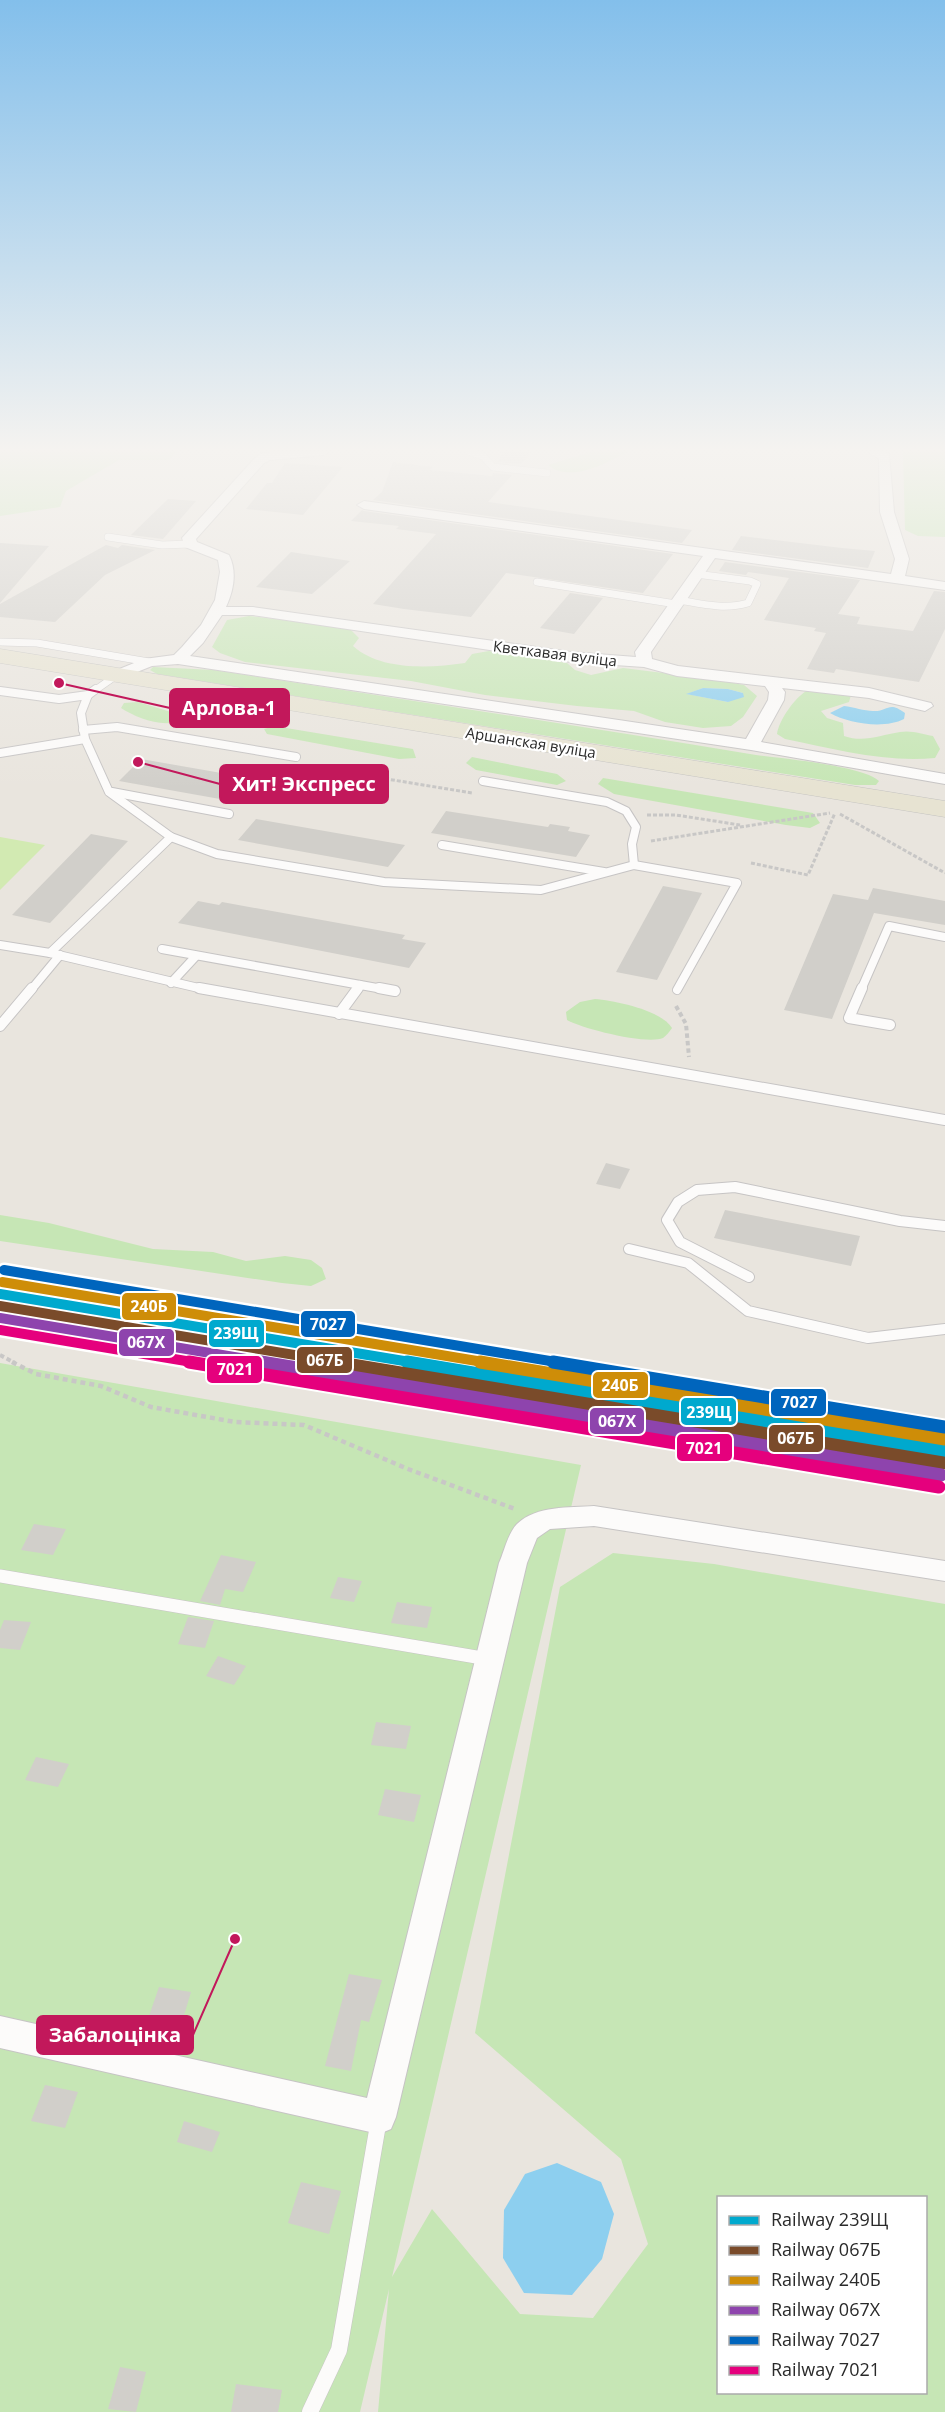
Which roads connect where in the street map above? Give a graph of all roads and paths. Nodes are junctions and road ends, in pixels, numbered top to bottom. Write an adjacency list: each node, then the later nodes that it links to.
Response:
1 (227, 564): 10 (street)
2 (704, 564): 5 (street)
3 (790, 564): 6 (street)
4 (901, 564): 6 (street)
5 (696, 574): 9 (street); 9 (lane)
6 (897, 578): 8 (street)
7 (537, 582): 9 (lane)
8 (945, 586)
9 (677, 602): 15 (street)
10 (218, 611): 13 (street); 15 (street, Кветкавая вуліца)
11 (0, 642): 14 (lane)
12 (0, 656): 16 (main road, Аршанская вуліца)
13 (178, 659): 14 (street); 23 (street)
14 (150, 662): 16 (street)
15 (645, 662): 17 (street, Кветкавая вуліца)
16 (117, 675): 19 (lane); 28 (main road, Аршанская вуліца)
17 (771, 683): 20 (street, Кветкавая вуліца); 23 (street)
18 (0, 691): 19 (lane)
19 (88, 695): 21 (lane)
20 (925, 706)
21 (83, 730): 22 (lane); 25 (lane)
22 (85, 739): 24 (lane); 29 (lane)
23 (751, 745): 26 (street)
24 (0, 753)
25 (296, 757): 30 (path)
26 (941, 779): 31 (street)
27 (483, 781): 35 (lane)
28 (818, 789): 31 (main road, Аршанская вуліца); 33 (path)
29 (109, 792): 34 (lane); 37 (lane)
30 (472, 793)
31 (934, 807)
32 (846, 810): 33 (path)
33 (835, 812): 36 (path); 40 (path); 43 (path)
34 (229, 814)
35 (628, 814): 36 (path); 38 (lane)
36 (745, 826): 38 (path)
37 (171, 837): 42 (lane); 47 (lane)
38 (632, 844): 41 (lane)
39 (442, 845): 42 (lane)
40 (751, 863)
41 (634, 865): 42 (lane); 52 (lane)
42 (607, 873)
43 (945, 873)
44 (945, 937): 55 (lane)
45 (0, 945): 47 (lane)
46 (162, 949): 49 (lane)
47 (50, 953): 48 (lane)
48 (60, 956): 50 (lane); 56 (lane)
49 (196, 956): 50 (lane); 51 (lane)
50 (171, 982): 54 (lane)
51 (360, 984): 53 (lane); 54 (lane)
52 (677, 990): 57 (path)
53 (395, 991)
54 (339, 1014): 57 (lane)
55 (890, 1025)
56 (0, 1026)
57 (692, 1076): 58 (lane)
58 (945, 1120)
59 (945, 1226): 61 (lane)
60 (629, 1249): 62 (lane)
61 (749, 1277)
62 (945, 1329)
63 (0, 1355): 64 (path)
64 (544, 1520): 65 (street); 67 (street)
65 (945, 1571)
66 (0, 1576): 67 (lane)
67 (491, 1660): 69 (street)
68 (0, 2032): 69 (street)
69 (379, 2117): 70 (lane)
70 (310, 2412)

